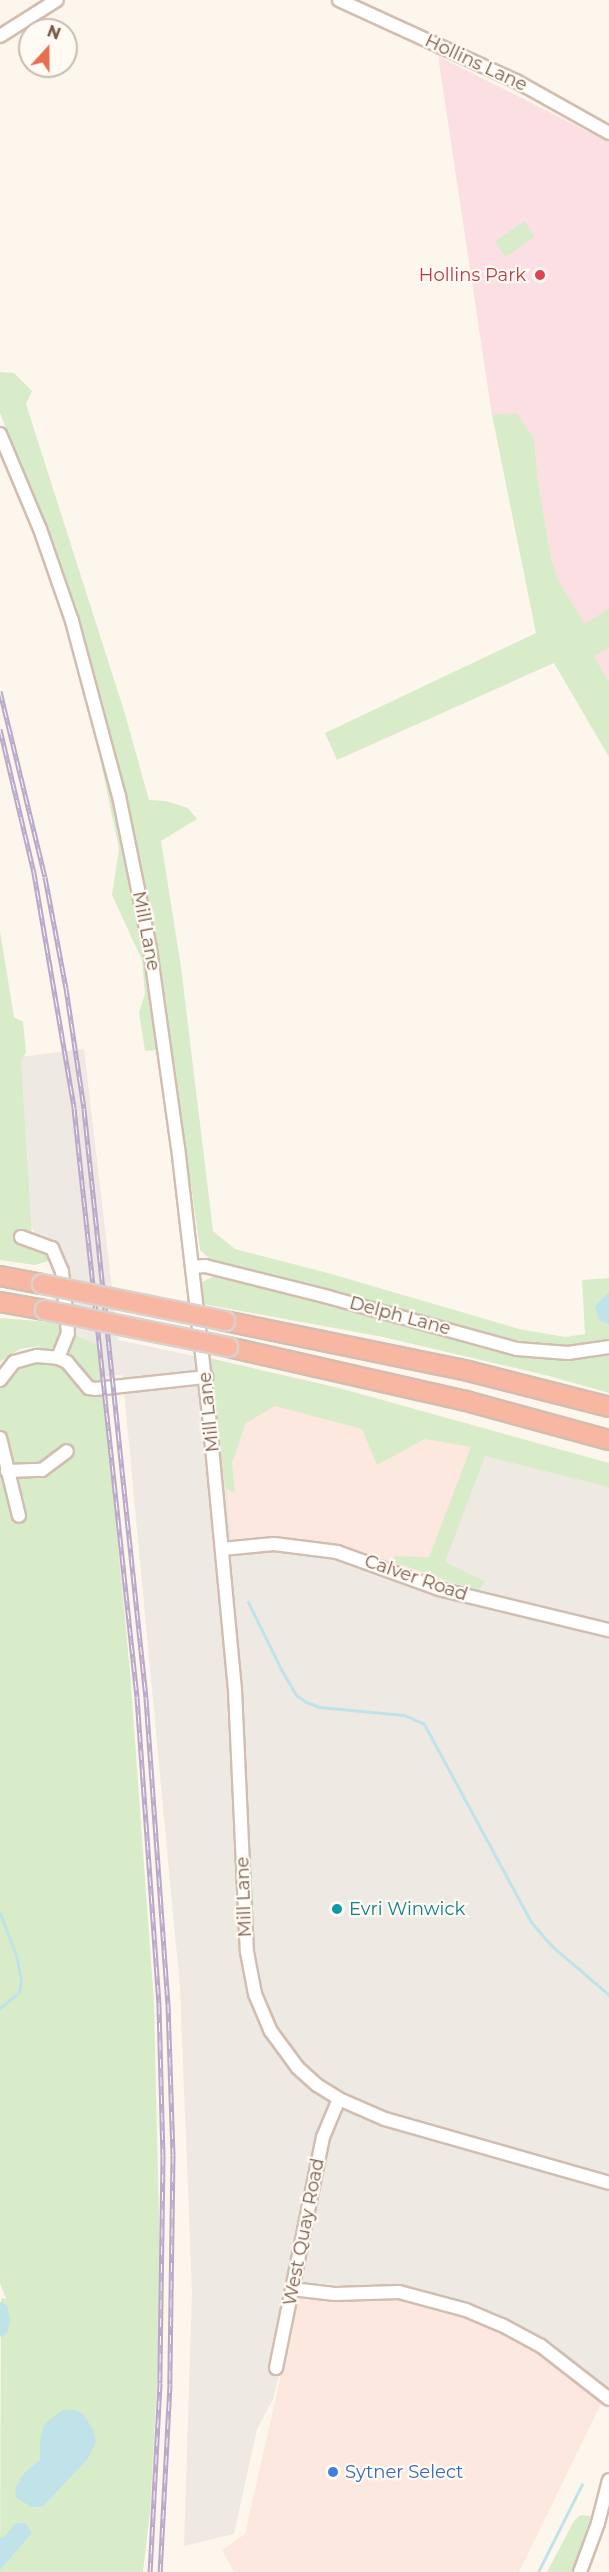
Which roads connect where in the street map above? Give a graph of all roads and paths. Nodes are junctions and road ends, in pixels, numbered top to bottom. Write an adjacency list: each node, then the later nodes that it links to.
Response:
1 (57, 0): 3 (street)
2 (339, 0): 4 (street, Hollins Lane)
3 (0, 36)
4 (609, 133)
5 (0, 434): 7 (street, Mill Lane)
6 (21, 1237): 12 (street)
7 (192, 1267): 11 (street, Delph Lane); 14 (street, Mill Lane)
8 (0, 1276): 10 (highway, bridge)
9 (0, 1302): 13 (highway, bridge)
10 (335, 1345): 16 (highway); 17 (highway)
11 (609, 1347)
12 (58, 1358): 14 (street); 15 (street)
13 (334, 1371): 19 (highway); 21 (highway)
14 (206, 1377): 24 (street, Mill Lane)
15 (0, 1380)
16 (609, 1407)
17 (609, 1417)
18 (0, 1438): 22 (street)
19 (609, 1440)
20 (67, 1451): 22 (street)
21 (609, 1453)
22 (7, 1471): 23 (street)
23 (19, 1516)
24 (222, 1549): 25 (street, Calver Road); 26 (street, Mill Lane)
25 (609, 1630)
26 (339, 2098): 27 (street, Mill Lane); 28 (street, West Quay Road)
27 (609, 2183)
28 (292, 2289): 29 (street, West Quay Road); 30 (street)
29 (276, 2368)
30 (609, 2399)
31 (609, 2480): 32 (street)
32 (579, 2572)

